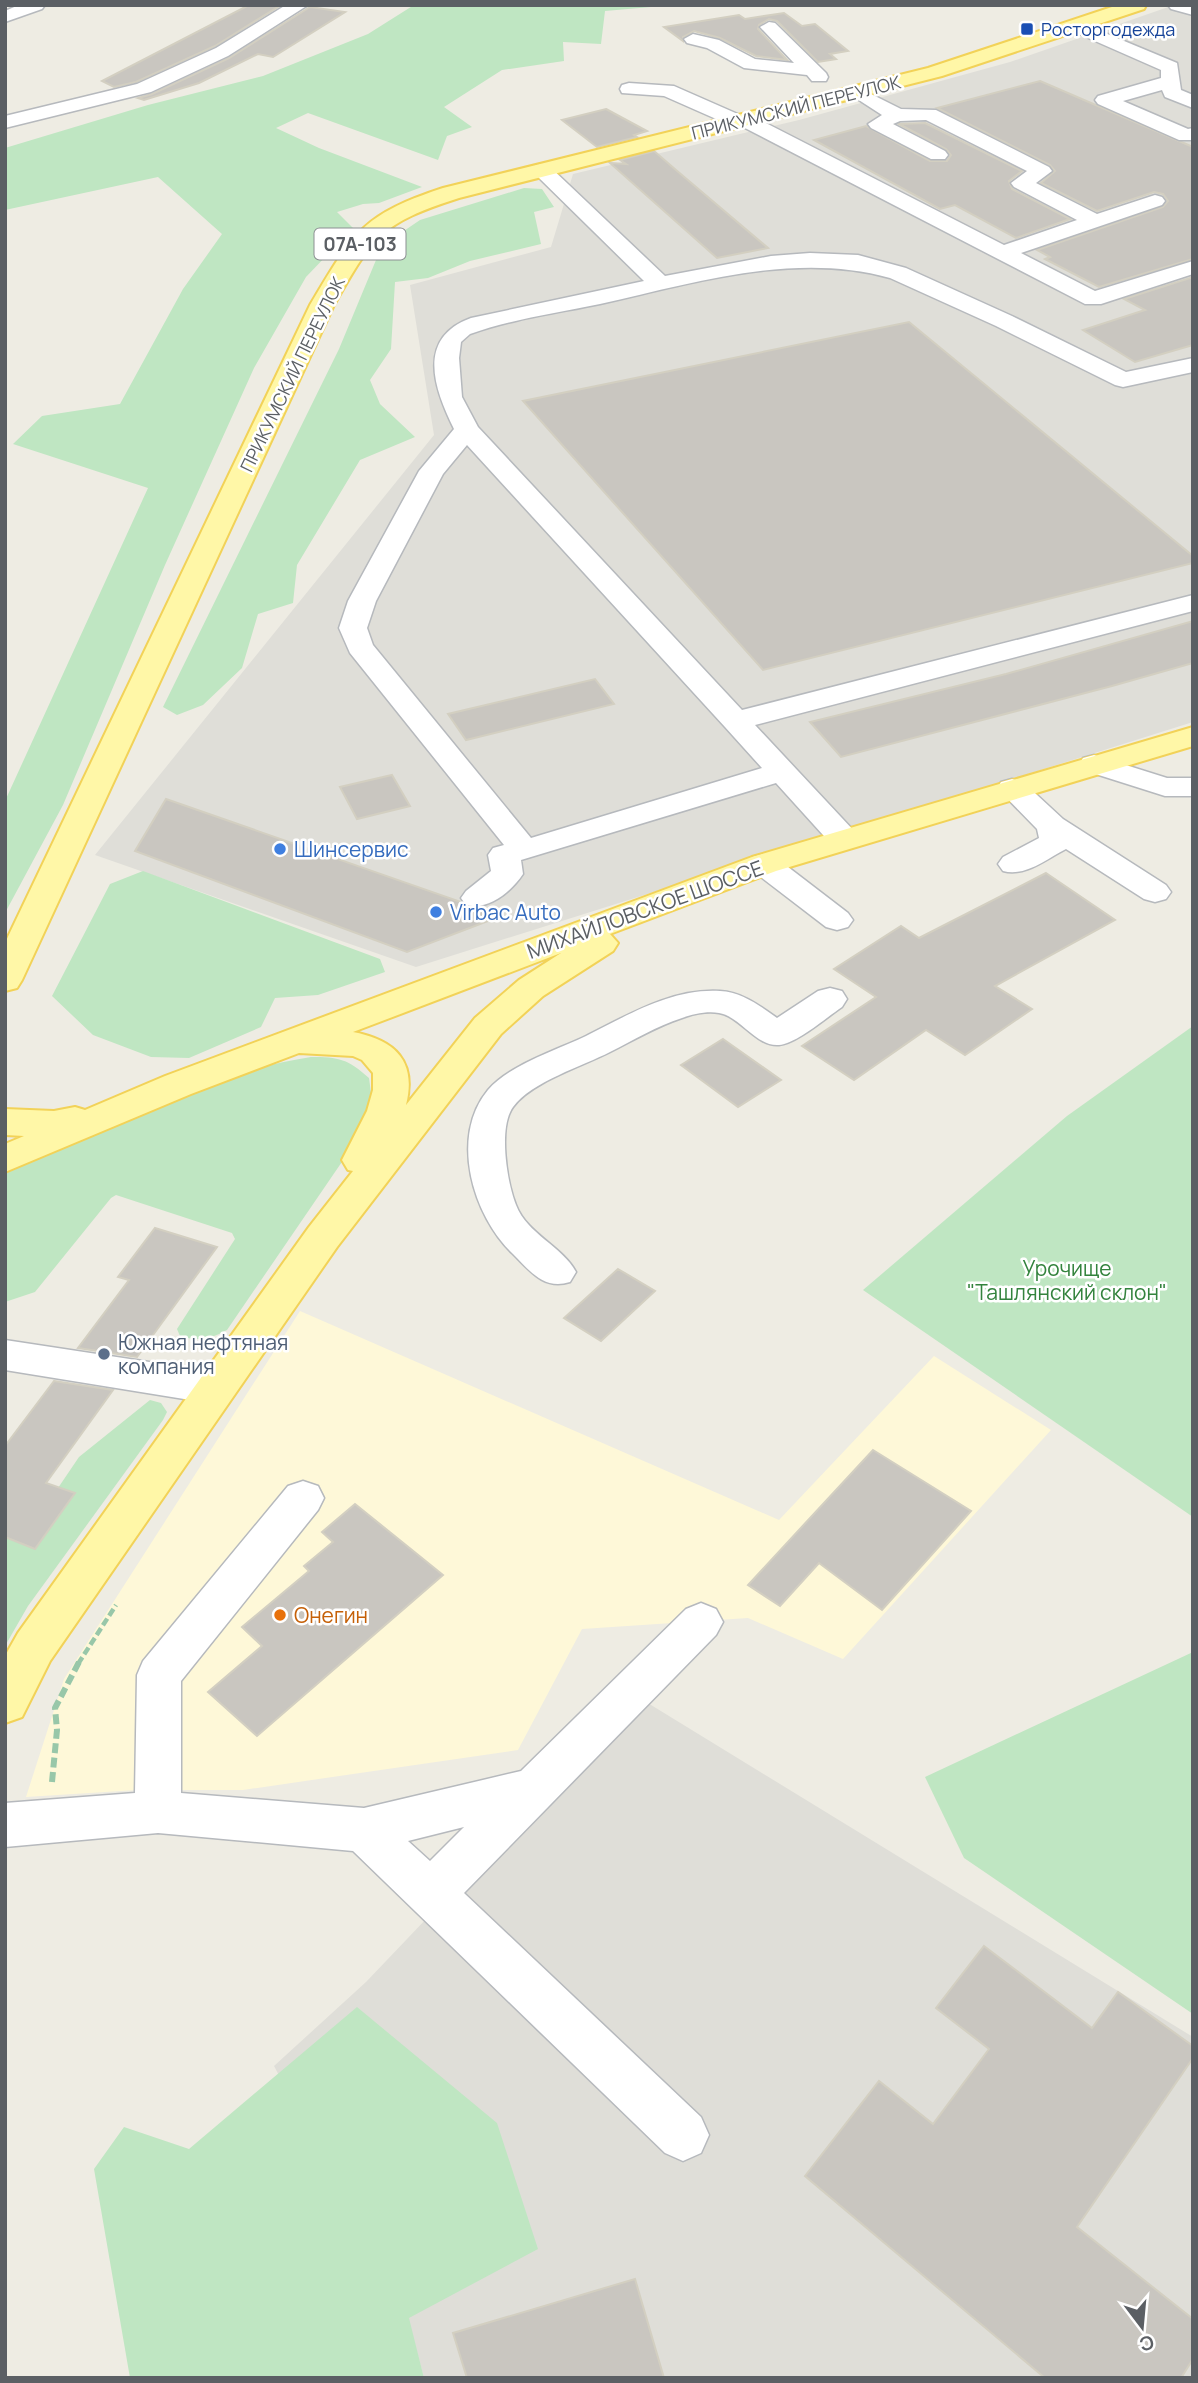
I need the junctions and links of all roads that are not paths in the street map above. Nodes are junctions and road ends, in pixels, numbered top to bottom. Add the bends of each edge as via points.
1 (36, 5) edge
2 (299, 5) edge
3 (1137, 5) edge
4 (1177, 5) edge
5 (1193, 10) edge
6 (5, 17) edge
7 (1076, 26) junction
8 (769, 27) dead end
9 (693, 38) dead end
10 (812, 70) junction
11 (1169, 82) junction
12 (629, 89) dead end
13 (848, 95) junction
14 (1193, 102) edge
15 (897, 115) junction
16 (742, 121) junction
17 (5, 122) edge
18 (1193, 134) edge
19 (938, 155) dead end
20 (542, 170) junction
21 (1155, 201) dead end
22 (1095, 222) junction
23 (1004, 252) junction
24 (1193, 267) edge
25 (660, 284) junction
26 (1193, 365) edge
27 (467, 430) junction
28 (1193, 603) edge
29 (735, 721) junction
30 (1193, 736) edge
31 (1094, 764) junction
32 (782, 772) junction
33 (1193, 787) edge
34 (1012, 788) junction
35 (1052, 826) junction
36 (844, 839) junction
37 (524, 850) junction
38 (764, 864) junction
39 (1014, 864) dead end
40 (701, 887) junction
41 (1155, 892) dead end
42 (477, 898) dead end
43 (837, 920) dead end
44 (5, 980) edge
45 (830, 999) dead end
46 (282, 1046) junction
47 (108, 1115) junction
48 (5, 1122) edge
49 (5, 1159) edge
50 (323, 1237) junction
51 (557, 1272) dead end
52 (5, 1355) edge
53 (215, 1388) junction
54 (303, 1499) dead end
55 (701, 1622) dead end
56 (5, 1702) edge
57 (535, 1789) junction
58 (158, 1812) junction
59 (28, 1823) edge
60 (364, 1830) junction
61 (430, 1894) junction
62 (683, 2134) dead end

1 - 6 street
2 - 17 street via 222,52 144,89
3 - 7 main road, ПРИКУМСКИЙ ПЕРЕУЛОК / 07А-103
4 - 5 street
7 - 11 street via 1170,67
7 - 13 main road, ПРИКУМСКИЙ ПЕРЕУЛОК / 07А-103
8 - 10 street
9 - 10 street via 751,64
10 - 13 street
11 - 14 street via 1172,93
11 - 18 street via 1105,100 1186,136
12 - 16 street via 667,90
13 - 15 street
13 - 16 main road, ПРИКУМСКИЙ ПЕРЕУЛОК / 07А-103
15 - 19 street via 878,124
15 - 22 street via 929,114 1042,172 1021,183
16 - 20 main road, ПРИКУМСКИЙ ПЕРЕУЛОК / 07А-103
16 - 23 street
20 - 25 street
20 - 44 main road, ПРИКУМСКИЙ ПЕРЕУЛОК / 07А-103 via 409,207 363,239 322,305
21 - 22 street
22 - 23 street
23 - 24 street via 1093,299
25 - 26 street via 771,263 858,262 898,273 1123,380
25 - 27 street via 461,329 450,340 447,358 450,397
27 - 29 street
27 - 37 street via 432,471 362,601 353,628 360,647
28 - 29 street
29 - 32 street
30 - 31 main road, МИХАЙЛОВСКОЕ ШОССЕ
31 - 33 street via 1166,787
31 - 34 main road, МИХАЙЛОВСКОЕ ШОССЕ
32 - 36 street
32 - 37 street
34 - 35 street
34 - 36 main road, МИХАЙЛОВСКОЕ ШОССЕ
35 - 39 street via 1055,842
35 - 41 street
36 - 38 main road, МИХАЙЛОВСКОЕ ШОССЕ
37 - 42 street via 504,855 507,874
38 - 40 main road, МИХАЙЛОВСКОЕ ШОССЕ
38 - 43 street
40 - 46 main road, МИХАЙЛОВСКОЕ ШОССЕ
40 - 50 main road via 577,956 488,1026
45 - 51 street via 777,1034 725,1002 656,1014 501,1098 491,1118 487,1143 494,1194 504,1219
46 - 47 main road, МИХАЙЛОВСКОЕ ШОССЕ
46 - 50 main road via 328,1041 360,1045 380,1053 391,1068 393,1084 386,1112
47 - 48 main road via 54,1124
47 - 49 main road
50 - 53 main road
52 - 53 street
53 - 56 main road via 34,1647
54 - 58 street via 159,1675
55 - 57 street
57 - 60 street
57 - 61 street
58 - 59 street
58 - 60 street
60 - 61 street
61 - 62 street

